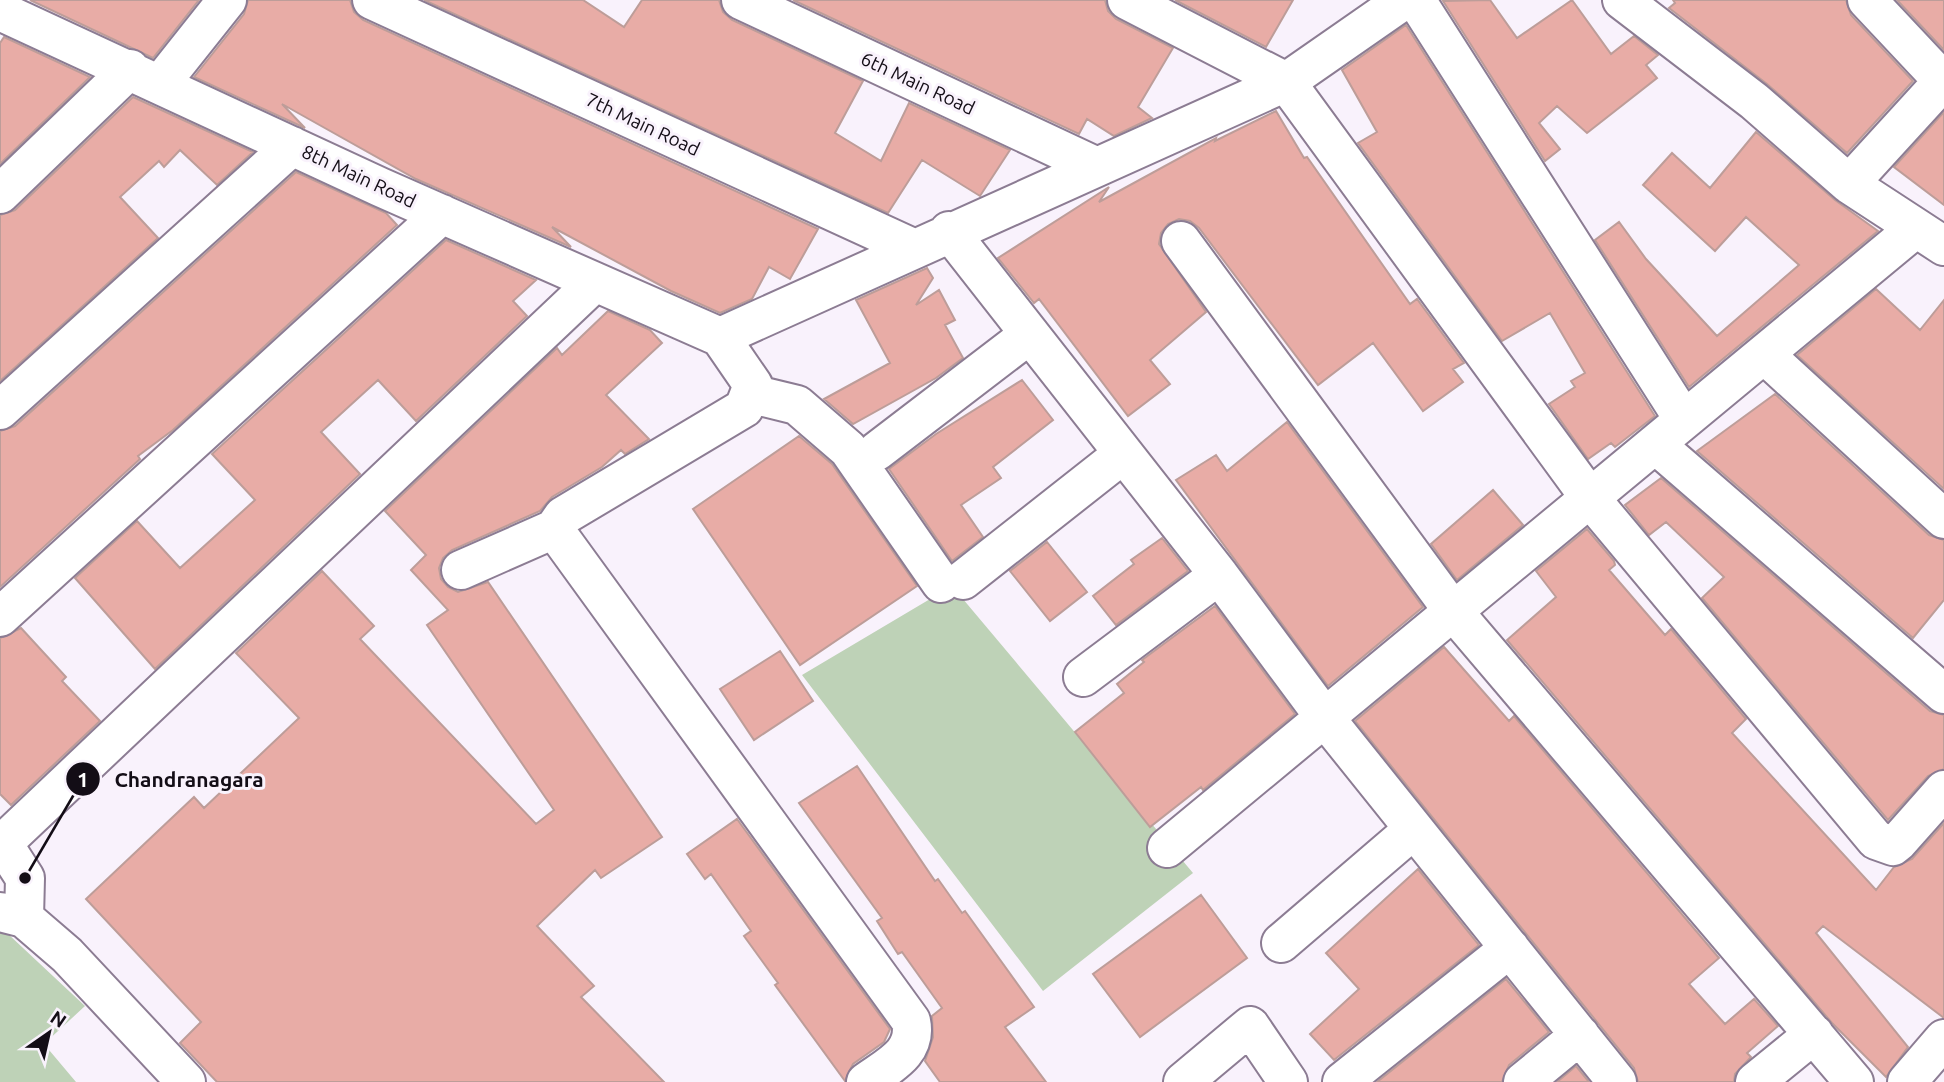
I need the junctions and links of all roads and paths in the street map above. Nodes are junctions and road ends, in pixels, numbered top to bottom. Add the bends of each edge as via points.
1 (227, 0) edge
2 (372, 0) edge
3 (741, 0) edge
4 (1127, 0) edge
5 (1404, 0) edge
6 (1416, 0) edge
7 (1622, 0) edge
8 (1867, 0) edge
9 (0, 11) edge
10 (146, 76) junction
11 (1944, 81) edge
12 (1286, 82) junction
13 (292, 146) junction
14 (1095, 166) junction
15 (1849, 184) junction
16 (0, 194) edge
17 (442, 214) junction
18 (949, 231) junction
19 (1930, 237) edge
20 (1181, 241) dead end
21 (915, 248) junction
22 (595, 282) junction
23 (1030, 334) junction
24 (720, 337) junction
25 (1764, 354) junction
26 (751, 394) junction
27 (0, 410) edge
28 (1684, 420) junction
29 (1655, 444) junction
30 (877, 451) dead end
31 (1123, 454) junction
32 (1590, 498) junction
33 (1944, 519) edge
34 (554, 529) junction
35 (461, 570) dead end
36 (1219, 575) junction
37 (1453, 611) junction
38 (0, 617) edge
39 (1083, 677) dead end
40 (1944, 694) edge
41 (1325, 719) junction
42 (1944, 790) edge
43 (1414, 829) junction
44 (1, 841) edge
45 (1167, 848) dead end
46 (12, 915) edge
47 (1281, 943) dead end
48 (1510, 948) junction
49 (1814, 1034) junction
50 (1580, 1035) junction
51 (1944, 1039) edge
52 (186, 1082) edge
53 (866, 1082) edge
54 (1183, 1082) edge
55 (1288, 1082) edge
56 (1342, 1082) edge
57 (1523, 1082) edge
58 (1617, 1082) edge
59 (1755, 1082) edge
60 (1854, 1082) edge
61 (1907, 1082) edge

1 - 10 street
2 - 21 street, 7th Main Road
3 - 14 street, 6th Main Road
4 - 12 street
5 - 12 street
6 - 28 street
7 - 15 street via 1754,101
8 - 11 street
9 - 10 street, 8th Main Road
10 - 13 street, 8th Main Road
10 - 16 street
11 - 15 street
12 - 14 street
12 - 32 street
13 - 17 street, 8th Main Road
13 - 27 street
14 - 18 street
15 - 19 street
17 - 22 street, 8th Main Road
17 - 38 street
18 - 21 street
18 - 23 street
19 - 25 street
20 - 37 street
21 - 24 street
22 - 24 street, 8th Main Road
22 - 44 street
23 - 30 street
23 - 31 street
24 - 26 street via 753,385
25 - 28 street
25 - 33 street
26 - 31 street via 797,405 848,449 952,582
26 - 34 street via 744,408 563,516
28 - 29 street
29 - 32 street
29 - 40 street
31 - 36 street
32 - 37 street
32 - 42 street via 1877,841 1887,846 1898,842
34 - 35 street
34 - 53 street via 911,1021 914,1034 908,1051
36 - 39 street
36 - 41 street
37 - 41 street
37 - 49 street
41 - 43 street
41 - 45 street
43 - 47 street
43 - 48 street
44 - 46 street via 25,878
46 - 52 street via 67,955
48 - 50 street
48 - 56 street
49 - 59 street
49 - 60 street
50 - 57 street
50 - 58 street
51 - 61 street
54 - 55 street via 1250,1026

